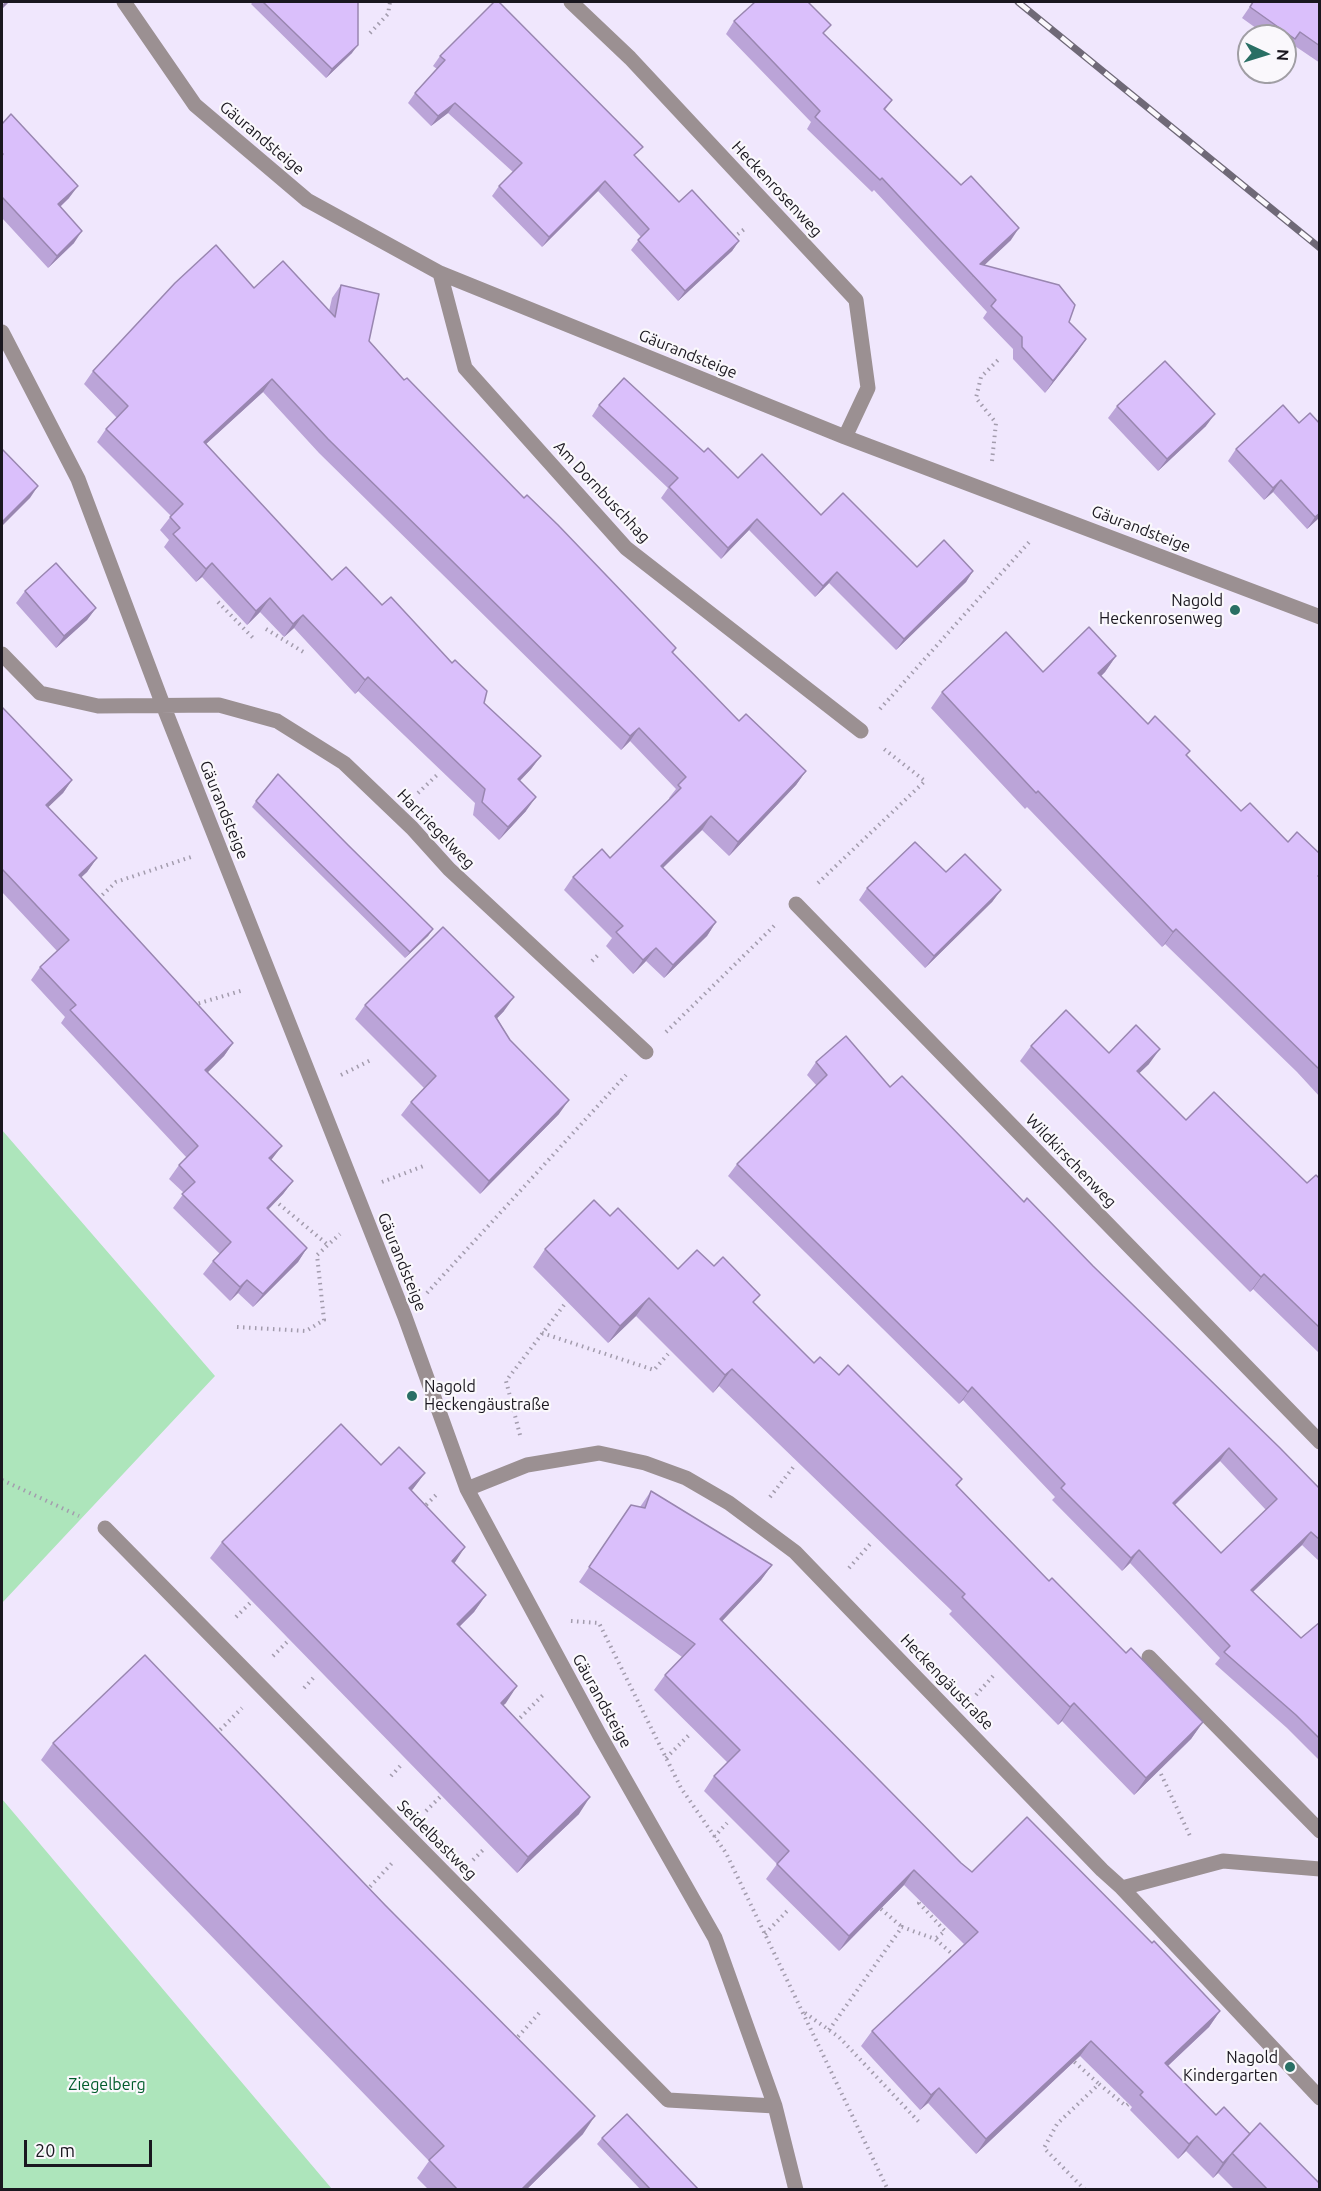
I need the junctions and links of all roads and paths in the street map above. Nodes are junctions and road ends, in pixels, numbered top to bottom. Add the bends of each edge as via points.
1 (124, 2) edge
2 (390, 2) edge
3 (571, 2) edge
4 (370, 33) dead end
5 (729, 233) edge
6 (734, 239) edge
7 (440, 273) junction
8 (2, 333) edge
9 (1000, 358) dead end
10 (845, 437) junction
11 (988, 491) junction
12 (1053, 515) junction
13 (218, 602) dead end
14 (1320, 616) edge
15 (266, 629) dead end
16 (255, 640) dead end
17 (305, 653) dead end
18 (2, 654) edge
19 (163, 705) junction
20 (861, 731) junction
21 (925, 781) dead end
22 (220, 847) junction
23 (796, 904) dead end
24 (91, 905) edge
25 (273, 982) junction
26 (189, 1006) edge
27 (646, 1052) joint
28 (373, 1059) dead end
29 (316, 1087) junction
30 (426, 1165) dead end
31 (356, 1192) junction
32 (279, 1204) edge
33 (363, 1214) junction
34 (328, 1245) junction
35 (564, 1305) dead end
36 (405, 1317) junction
37 (237, 1327) dead end
38 (542, 1333) junction
39 (668, 1354) dead end
40 (1320, 1442) edge
41 (527, 1465) junction
42 (795, 1465) dead end
43 (460, 1471) junction
44 (2, 1480) edge
45 (467, 1489) junction
46 (418, 1513) edge
47 (753, 1520) junction
48 (105, 1528) joint
49 (537, 1619) junction
50 (302, 1628) edge
51 (1149, 1658) dead end
52 (566, 1672) junction
53 (257, 1683) junction
54 (515, 1723) edge
55 (690, 1734) dead end
56 (209, 1742) edge
57 (666, 1758) junction
58 (1161, 1774) edge
59 (447, 1791) edge
60 (727, 1823) dead end
61 (1320, 1831) edge
62 (409, 1837) junction
63 (714, 1837) junction
64 (1203, 1866) junction
65 (1320, 1869) edge
66 (1122, 1888) junction
67 (361, 1895) edge
68 (926, 1895) edge
69 (881, 1909) edge
70 (788, 1910) dead end
71 (902, 1927) junction
72 (765, 1934) junction
73 (935, 1939) junction
74 (961, 1962) edge
75 (560, 1990) junction
76 (805, 2013) junction
77 (829, 2030) junction
78 (506, 2049) edge
79 (1064, 2053) edge
80 (1099, 2084) junction
81 (1320, 2098) edge
82 (1134, 2099) edge
83 (775, 2106) junction
84 (919, 2122) dead end
85 (796, 2190) edge
86 (888, 2190) edge
87 (1085, 2190) edge

1 - 7 street, Gäurandsteige via 195,105 307,200
2 - 4 path via 388,14
3 - 10 street, Heckenrosenweg via 630,58 856,300 868,388
5 - 6 path
7 - 10 street, Gäurandsteige
7 - 20 street, Am Dornbuschhag via 465,368 626,548
8 - 19 street, Gäurandsteige via 78,479
9 - 11 path via 981,377 976,398 996,423
10 - 11 street, Gäurandsteige
11 - 12 street, Gäurandsteige
12 - 14 street, Gäurandsteige
12 - 20 path
13 - 16 path
15 - 17 path
18 - 19 street, Hartriegelweg via 40,693 98,706
19 - 22 street, Gäurandsteige
19 - 27 street, Hartriegelweg via 219,705 277,721 344,763 412,828 448,869
20 - 21 path
22 - 24 path via 116,882
22 - 25 street, Gäurandsteige
23 - 40 street, Wildkirschenweg
25 - 26 path
25 - 29 street, Gäurandsteige
27 - 36 path
28 - 29 path
29 - 31 street, Gäurandsteige
30 - 31 path
31 - 33 street, Gäurandsteige
32 - 34 path
33 - 34 path
33 - 36 street, Gäurandsteige
34 - 37 path via 317,1255 324,1320 306,1330
35 - 38 path
36 - 43 street, Gäurandsteige
38 - 39 path via 654,1370
38 - 41 path via 506,1381
41 - 45 street, Heckengäustraße
41 - 47 street, Heckengäustraße via 599,1453 645,1462 686,1478
42 - 47 path
43 - 45 street, Gäurandsteige
43 - 46 path
44 - 48 path
45 - 49 street, Gäurandsteige
47 - 66 street, Heckengäustraße via 795,1552
48 - 53 street, Seidelbastweg
49 - 52 street, Gäurandsteige
49 - 57 path via 599,1623
50 - 53 path
51 - 61 street
52 - 54 path
52 - 83 street, Gäurandsteige via 715,1938
53 - 56 path
53 - 62 street, Seidelbastweg
55 - 57 path
57 - 63 path
58 - 64 path
59 - 62 path
60 - 63 path
62 - 67 path
62 - 75 street, Seidelbastweg
63 - 72 path via 726,1853
64 - 65 street via 1223,1861
64 - 66 street
66 - 81 street, Heckengäustraße
68 - 73 path via 919,1903 945,1931
69 - 71 path
70 - 72 path
71 - 73 path
71 - 77 path
72 - 76 path
73 - 74 path
75 - 78 path
75 - 83 street, Seidelbastweg via 668,2100
76 - 77 path
76 - 86 path
77 - 84 path
79 - 80 path
80 - 82 path via 1126,2106
80 - 87 path via 1057,2124 1044,2148
83 - 85 street, Gäurandsteige

